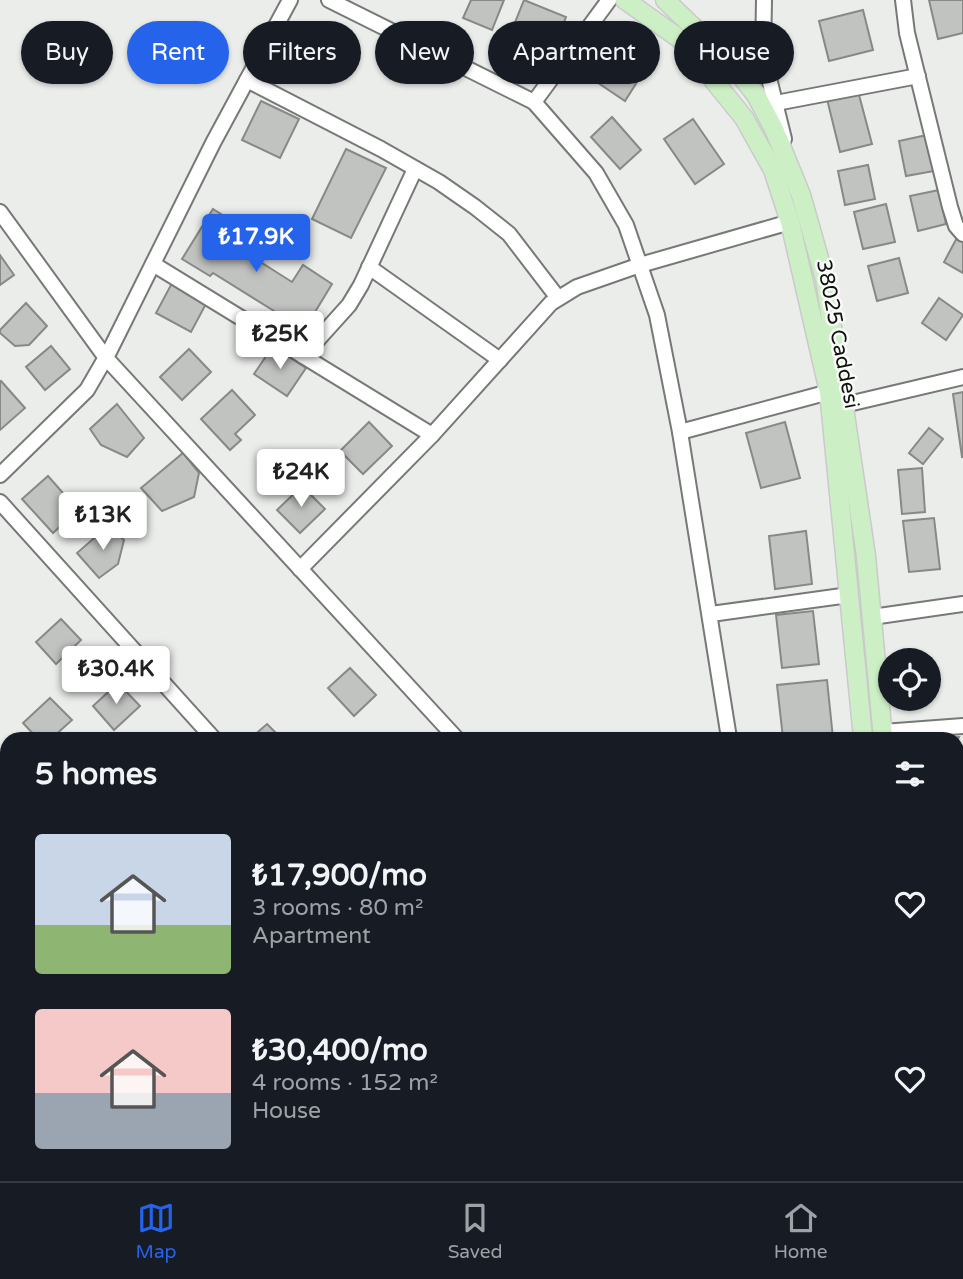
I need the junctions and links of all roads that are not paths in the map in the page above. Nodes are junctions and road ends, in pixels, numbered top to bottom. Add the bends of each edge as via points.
1 (290, 0) edge
2 (329, 0) edge
3 (609, 0) edge
4 (625, 0) edge
5 (665, 0) edge
6 (764, 0) edge
7 (903, 0) edge
8 (279, 21) edge
9 (918, 76) junction
10 (245, 84) edge
11 (255, 84) edge
12 (534, 102) junction
13 (776, 103) junction
14 (415, 169) junction
15 (792, 171) junction
16 (0, 212) edge
17 (790, 222) junction
18 (963, 234) edge
19 (153, 264) junction
20 (640, 265) junction
21 (369, 267) junction
22 (558, 298) junction
23 (303, 356) junction
24 (106, 358) junction
25 (500, 360) junction
26 (963, 377) edge
27 (829, 392) junction
28 (844, 405) junction
29 (680, 432) junction
30 (432, 435) junction
31 (0, 475) edge
32 (0, 502) edge
33 (300, 569) junction
34 (849, 595) junction
35 (963, 604) edge
36 (710, 614) junction
37 (872, 618) junction
38 (963, 726) edge
39 (208, 732) edge
40 (450, 732) edge
41 (728, 732) edge
42 (862, 732) edge
43 (883, 732) edge
44 (910, 732) edge

1 - 8 street
2 - 12 street
3 - 12 street
4 - 17 main road, 38025 Caddesi via 680,40 744,118 773,170
5 - 15 main road, 38025 Caddesi via 757,95
6 - 13 street via 763,54
7 - 9 street
9 - 13 street
9 - 18 street via 950,207
10 - 19 street
11 - 14 street
12 - 20 street via 596,173 626,225
13 - 15 street
14 - 21 street
14 - 22 street via 509,234
15 - 28 main road, 38025 Caddesi via 825,279
16 - 24 street
17 - 20 street
17 - 27 main road, 38025 Caddesi
19 - 23 street
19 - 24 street
20 - 22 street via 577,286
20 - 29 street via 657,315
21 - 23 street via 349,305
21 - 25 street
22 - 25 street
23 - 30 street
24 - 31 street via 87,390
24 - 33 street
25 - 30 street
26 - 28 street
27 - 29 street
27 - 34 main road, 38025 Caddesi
28 - 37 main road, 38025 Caddesi
29 - 36 street
30 - 33 street
32 - 39 street
33 - 40 street
34 - 36 street
34 - 42 main road, 38025 Caddesi
35 - 37 street
36 - 41 street
37 - 43 main road, 38025 Caddesi
38 - 44 street

